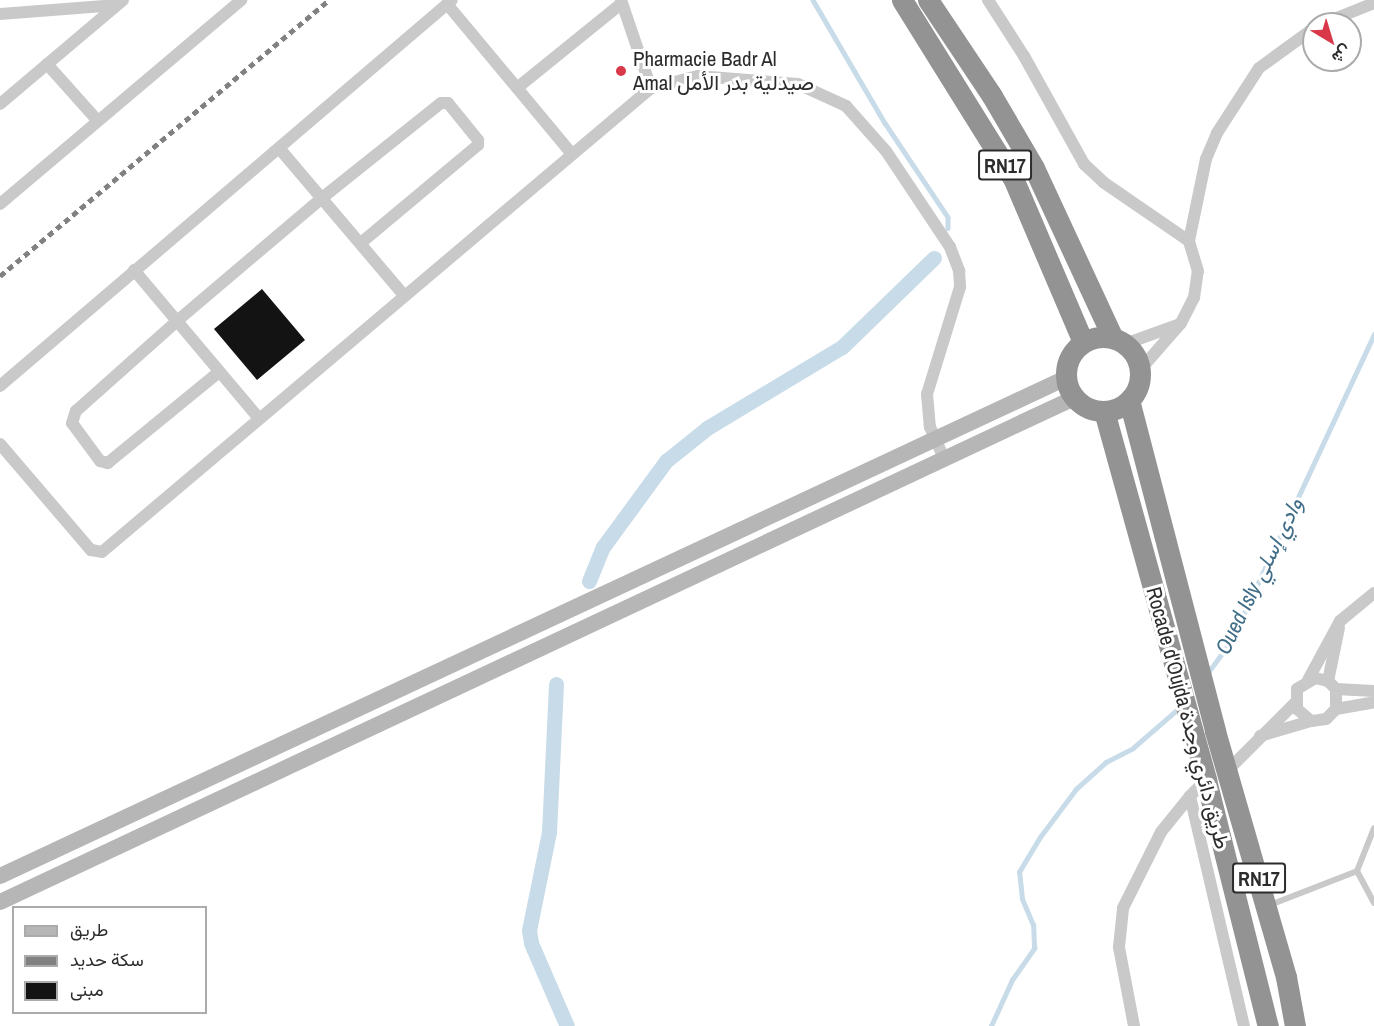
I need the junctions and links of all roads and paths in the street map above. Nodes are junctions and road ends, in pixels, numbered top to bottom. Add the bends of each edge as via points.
1 (241, 0) edge
2 (902, 0) edge
3 (928, 0) edge
4 (988, 0) edge
5 (621, 1) edge
6 (120, 2) edge
7 (450, 2) edge
8 (1374, 3) edge
9 (1352, 12) edge
10 (0, 14) edge
11 (1302, 37) edge
12 (47, 64) junction
13 (517, 88) junction
14 (651, 88) junction
15 (0, 104) edge
16 (98, 121) junction
17 (279, 148) junction
18 (571, 153) junction
19 (322, 198) junction
20 (0, 204) edge
21 (1189, 241) junction
22 (361, 243) junction
23 (134, 270) junction
24 (404, 294) junction
25 (177, 321) junction
26 (1181, 323) junction
27 (1119, 341) junction
28 (1083, 342) junction
29 (1140, 370) junction
30 (219, 372) junction
31 (1066, 378) junction
32 (0, 386) edge
33 (1074, 398) junction
34 (1129, 400) junction
35 (1104, 411) junction
36 (258, 417) junction
37 (934, 437) junction
38 (0, 444) edge
39 (944, 458) junction
40 (1374, 593) edge
41 (1340, 621) junction
42 (1308, 680) junction
43 (1332, 685) junction
44 (1374, 691) edge
45 (1374, 702) edge
46 (1295, 703) junction
47 (1336, 709) junction
48 (1311, 721) junction
49 (1256, 738) junction
50 (1228, 770) junction
51 (1206, 780) junction
52 (1190, 796) junction
53 (1374, 828) edge
54 (1357, 871) junction
55 (0, 876) edge
56 (0, 902) edge
57 (1374, 903) edge
58 (1266, 907) junction
59 (1134, 1026) edge
60 (1244, 1026) edge
61 (1268, 1026) edge
62 (1295, 1026) edge

1 - 16 street
2 - 28 highway, RN17 via 1013,178
3 - 27 highway, RN17 via 1034,168
4 - 21 street via 1084,164 1103,182
5 - 13 street
5 - 14 street
6 - 10 street
6 - 12 street
7 - 13 street
7 - 17 street
8 - 9 street
11 - 21 street via 1259,68 1232,105 1206,159
12 - 15 street
12 - 16 street
13 - 18 street
14 - 18 street
14 - 37 street via 698,76 769,79 824,93 866,125 950,247 959,271 957,306 929,377 927,411
16 - 20 street
17 - 19 street
17 - 23 street
18 - 24 street
19 - 22 street
19 - 22 street via 441,103 448,103 478,145
19 - 25 street
21 - 26 street via 1198,282
22 - 24 street
23 - 25 street
23 - 32 street
24 - 36 street
25 - 30 street
25 - 30 street via 73,416 72,423 100,461 113,460
26 - 27 street
26 - 29 street
27 - 28 highway
27 - 29 highway, RN17
28 - 31 highway via 1069,358
29 - 34 highway via 1136,391
30 - 36 street
31 - 33 highway
31 - 37 main road
33 - 35 highway
33 - 39 main road
34 - 35 highway
34 - 50 highway, Rocade d'Oujda طريق دائري وجدة / RN17
35 - 51 highway, Rocade d'Oujda طريق دائري وجدة / RN17
36 - 38 street via 108,549 97,553
37 - 39 street
37 - 55 main road
39 - 56 main road
40 - 41 street
41 - 42 street
41 - 43 street
42 - 43 street
42 - 46 street via 1297,689
43 - 44 street
43 - 47 street
45 - 47 street
46 - 48 street via 1300,714
46 - 49 street
47 - 48 street via 1326,719
48 - 49 street
49 - 50 street
50 - 58 highway, Rocade d'Oujda طريق دائري وجدة / RN17
51 - 52 street
51 - 61 highway, Rocade d'Oujda طريق دائري وجدة / RN17
52 - 59 street via 1161,832 1123,908 1119,947
52 - 60 street
53 - 54 lane
54 - 57 lane
54 - 58 lane
58 - 62 highway, Rocade d'Oujda طريق دائري وجدة / RN17

